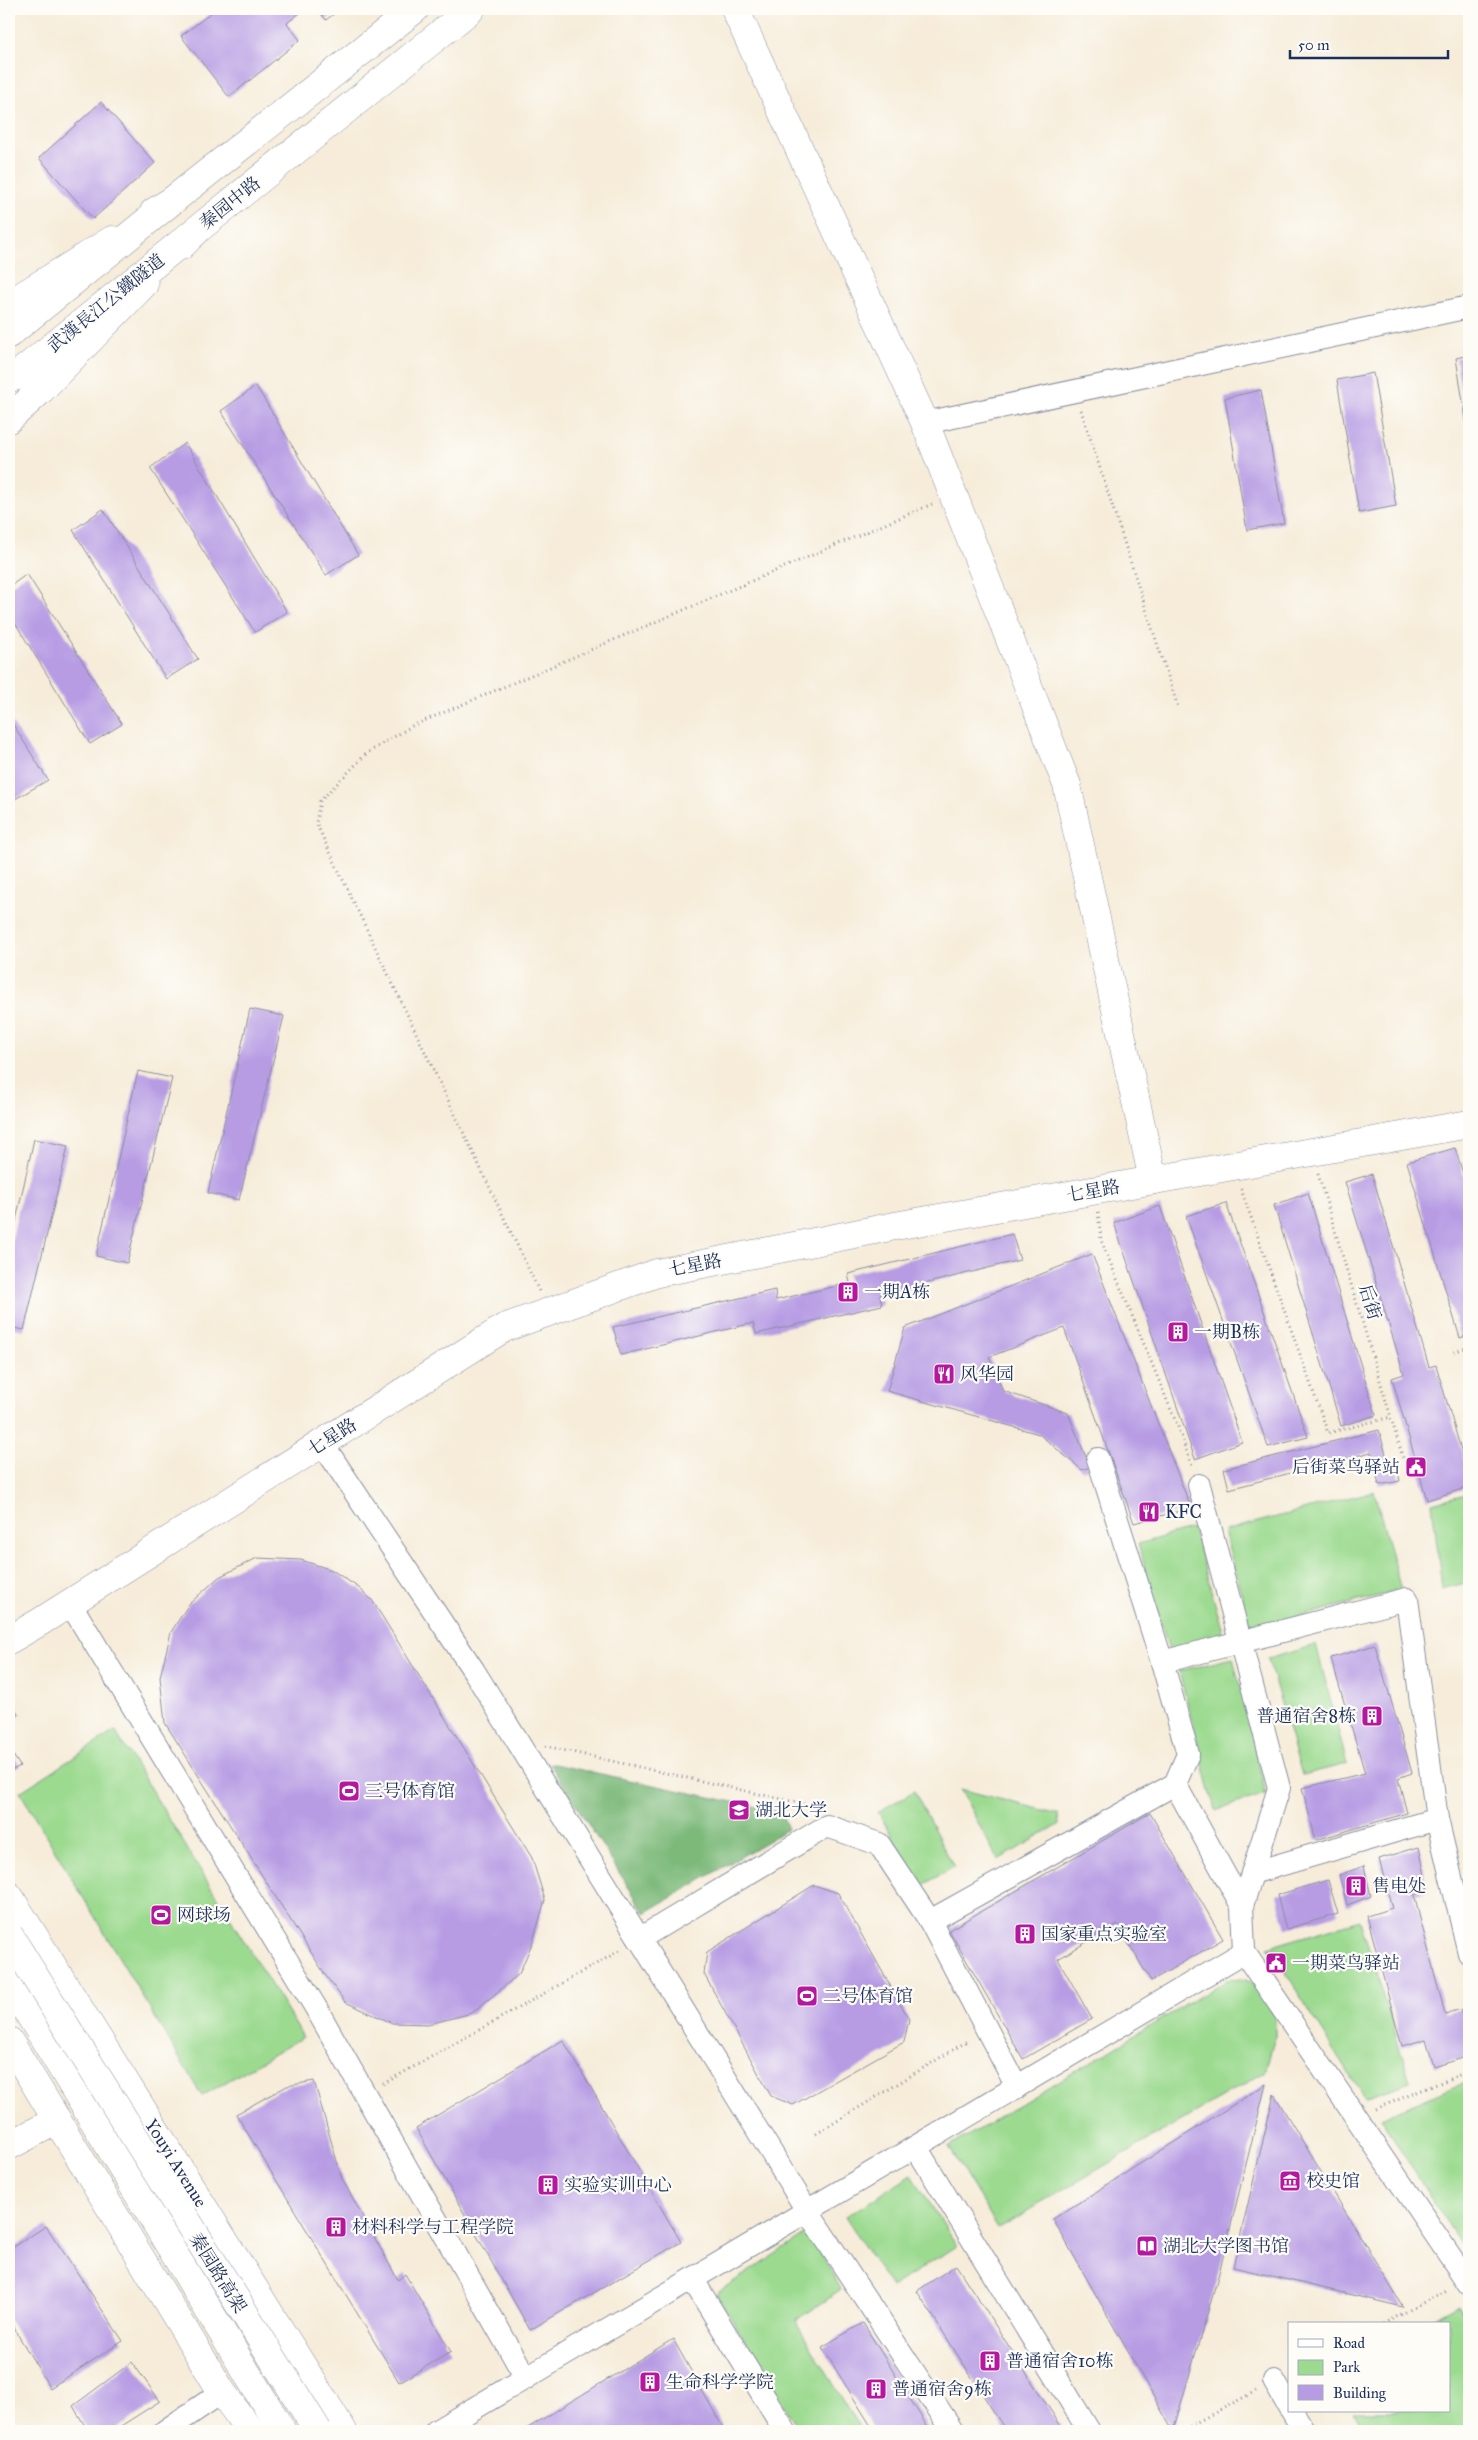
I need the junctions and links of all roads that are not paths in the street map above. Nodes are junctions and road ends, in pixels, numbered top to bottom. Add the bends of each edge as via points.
1 (415, 9) edge
2 (471, 9) edge
3 (735, 9) edge
4 (173, 200) junction
5 (198, 229) junction
6 (9, 304) edge
7 (1469, 307) edge
8 (9, 334) edge
9 (15, 377) dead end
10 (9, 419) edge
11 (925, 423) junction
12 (1469, 1124) edge
13 (1153, 1180) junction
14 (322, 1443) junction
15 (1098, 1459) dead end
16 (1199, 1485) road end
17 (70, 1603) junction
18 (9, 1640) edge
19 (1240, 1642) junction
20 (1162, 1662) junction
21 (1175, 1784) junction
22 (1437, 1819) junction
23 (1252, 1873) junction
24 (9, 1896) edge
25 (1242, 1906) junction
26 (930, 1921) junction
27 (9, 1935) edge
28 (639, 1940) junction
29 (1244, 1952) junction
30 (1469, 1953) edge
31 (9, 1981) edge
32 (9, 2040) edge
33 (1017, 2087) junction
34 (57, 2120) junction
35 (9, 2146) edge
36 (916, 2147) junction
37 (808, 2212) junction
38 (693, 2280) junction
39 (1468, 2281) edge
40 (526, 2378) junction
41 (1274, 2381) road end
42 (222, 2392) junction
43 (1288, 2404) edge
44 (1293, 2412) edge
45 (165, 2431) edge
46 (250, 2431) edge
47 (282, 2431) edge
48 (318, 2431) edge
49 (343, 2431) edge
50 (436, 2431) edge
51 (785, 2431) edge
52 (953, 2431) edge
53 (1089, 2431) edge
54 (1304, 2431) edge

1 - 4 main road
2 - 5 main road, 秦园中路
3 - 11 main road
4 - 6 main road
4 - 8 main road, 武漢長江公鐵隧道
5 - 9 main road, 武漢長江公鐵隧道
5 - 10 main road, 秦园中路 via 42,390
7 - 11 street
11 - 13 main road via 1067,785
12 - 13 main road, 七星路
13 - 14 main road, 七星路 via 657,1273 504,1328
14 - 17 main road, 七星路
14 - 28 street via 474,1671
15 - 20 street
16 - 19 street
17 - 18 main road, 七星路
17 - 40 street via 316,2008
19 - 20 street
19 - 22 street via 1407,1599
19 - 23 street via 1279,1788
20 - 21 street via 1188,1754
21 - 25 street
21 - 26 street
22 - 23 street
22 - 30 street
23 - 25 street
24 - 49 main road, Youyi Avenue
25 - 29 street
26 - 28 street via 879,1844 827,1826
26 - 33 street
27 - 48 main road, 秦园路高架, bridge
28 - 37 street
29 - 33 street
29 - 39 street
31 - 47 main road, 秦园路高架
32 - 34 main road
33 - 36 street
34 - 35 main road
34 - 42 main road
36 - 37 street
36 - 53 street
37 - 38 street
37 - 52 street
38 - 40 street
38 - 51 street
40 - 50 street
41 - 43 street
42 - 45 street
42 - 46 main road
44 - 54 street

